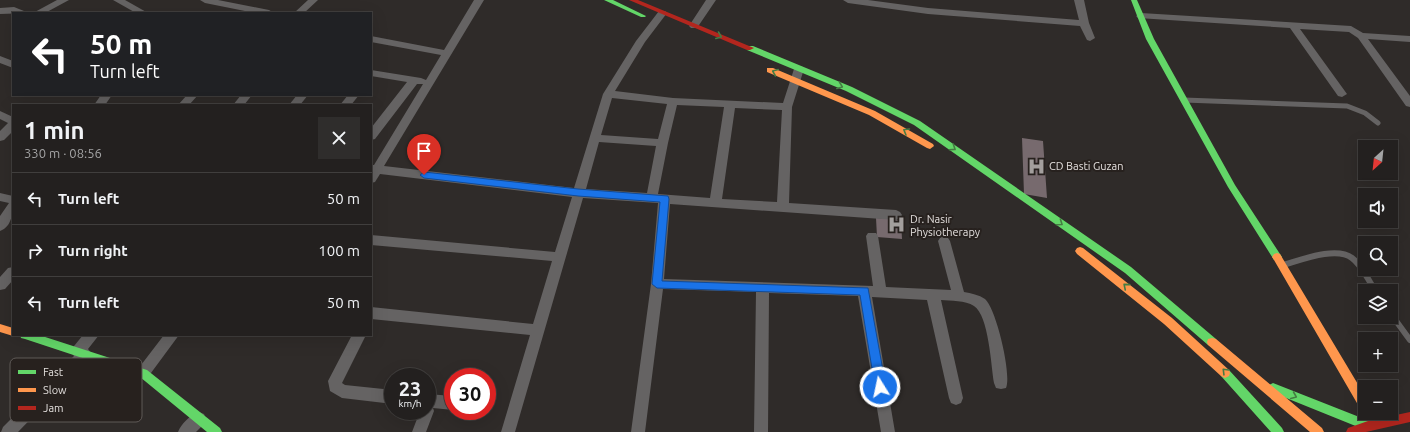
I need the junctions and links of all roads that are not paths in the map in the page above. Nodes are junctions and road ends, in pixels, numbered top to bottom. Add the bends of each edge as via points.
1 (64, 0) edge
2 (118, 0) edge
3 (205, 0) edge
4 (313, 0) edge
5 (479, 0) edge
6 (607, 0) edge
7 (632, 0) edge
8 (711, 0) edge
9 (848, 0) edge
10 (1079, 0) edge
11 (1134, 0) edge
12 (51, 6) junction
13 (0, 11) edge
14 (21, 12) edge
15 (40, 12) edge
16 (60, 12) edge
17 (141, 12) edge
18 (264, 12) edge
19 (300, 12) edge
20 (1141, 16) junction
21 (659, 19) junction
22 (1084, 24) junction
23 (1292, 24) junction
24 (694, 26) junction
25 (1361, 36) junction
26 (1090, 38) dead end
27 (372, 39) edge
28 (1410, 39) edge
29 (446, 53) junction
30 (0, 59) edge
31 (12, 65) edge
32 (760, 65) dead end
33 (799, 69) junction
34 (372, 74) edge
35 (414, 80) junction
36 (795, 80) junction
37 (429, 83) junction
38 (608, 94) junction
39 (1342, 94) dead end
40 (106, 96) edge
41 (192, 96) edge
42 (246, 96) edge
43 (302, 96) edge
44 (353, 96) edge
45 (1183, 100) junction
46 (672, 101) junction
47 (100, 104) edge
48 (184, 104) edge
49 (239, 104) edge
50 (295, 104) edge
51 (346, 104) edge
52 (730, 104) junction
53 (1410, 104) edge
54 (788, 107) junction
55 (0, 115) edge
56 (12, 121) edge
57 (1378, 122) dead end
58 (12, 126) edge
59 (372, 135) edge
60 (0, 137) edge
61 (595, 138) junction
62 (662, 144) junction
63 (938, 152) dead end
64 (373, 172) edge
65 (578, 193) junction
66 (0, 197) edge
67 (658, 198) junction
68 (12, 200) edge
69 (715, 203) junction
70 (783, 207) junction
71 (12, 208) edge
72 (896, 215) dead end
73 (0, 226) edge
74 (872, 236) dead end
75 (372, 240) edge
76 (944, 241) dead end
77 (1072, 245) dead end
78 (560, 257) junction
79 (1282, 265) junction
80 (12, 273) edge
81 (657, 284) junction
82 (1371, 284) edge
83 (0, 285) edge
84 (763, 287) junction
85 (864, 291) junction
86 (880, 292) junction
87 (933, 295) junction
88 (959, 296) junction
89 (372, 313) edge
90 (1398, 324) edge
91 (0, 328) edge
92 (539, 330) junction
93 (12, 332) edge
94 (28, 336) edge
95 (91, 336) edge
96 (171, 336) edge
97 (358, 336) edge
98 (1410, 340) edge
99 (81, 353) junction
100 (76, 358) edge
101 (96, 358) edge
102 (143, 373) joint
103 (1258, 381) junction
104 (1001, 383) dead end
105 (1358, 394) edge
106 (384, 396) edge
107 (956, 398) dead end
108 (1410, 417) edge
109 (199, 419) junction
110 (423, 420) edge
111 (17, 422) edge
112 (1375, 427) edge
113 (8, 432) edge
114 (185, 432) edge
115 (216, 432) edge
116 (419, 432) edge
117 (508, 432) edge
118 (638, 432) edge
119 (760, 432) edge
120 (888, 432) edge
121 (1278, 432) edge
122 (1318, 432) edge
123 (1352, 432) edge

1 - 12 street
2 - 17 street
3 - 18 street
4 - 19 street
5 - 29 street
6 - 21 street
7 - 21 street
8 - 24 street
9 - 22 street via 928,11
10 - 22 street
11 - 20 street
12 - 15 street
12 - 16 street
13 - 14 street
20 - 23 street
20 - 45 street via 1150,39
21 - 24 street
21 - 38 street
22 - 26 street
23 - 25 street via 1351,29
23 - 39 street
24 -> 33 street
25 - 28 street
25 - 53 street
27 - 29 street
29 - 37 street
30 - 31 street
36 -> 32 street
33 - 36 street
33 -> 103 street via 849,89 910,120 971,160 1128,270
34 - 35 street
35 - 37 street
35 - 59 street
36 - 54 street
63 -> 36 street via 900,127
37 - 64 street
38 - 46 street
38 - 61 street
40 - 47 street
41 - 48 street
42 - 49 street
43 - 50 street
44 - 51 street
45 - 57 lane via 1346,106 1365,113
45 - 79 street via 1232,187
46 - 52 street
46 - 62 street
52 - 54 street
52 - 69 street
54 - 70 street
55 - 56 street
58 - 60 street
61 - 62 street
61 - 65 street
62 - 67 street
64 - 65 street
65 - 67 street
65 - 78 street
66 - 68 street
67 - 69 street
67 - 81 street
69 - 70 street
70 - 72 street
71 - 73 street
74 - 86 street
75 - 78 street
76 - 88 street
121 -> 77 street via 1249,395 1217,363 1115,276
78 - 92 street
79 - 82 lane via 1343,253 1353,258
79 - 105 street
80 - 83 street
81 - 84 street
81 - 118 street
84 - 85 street
84 - 119 street
85 - 86 street
85 - 120 street
86 - 87 street
87 - 88 street
87 - 107 street
88 - 104 street via 980,303 988,315
89 - 92 street
90 - 98 lane
91 - 93 street
92 - 117 street
94 - 99 street
95 - 99 street
96 - 102 street
97 - 106 street via 335,386 342,391
99 - 100 street
99 - 101 street
102 - 109 street
103 -> 112 street
103 - 122 street
108 - 112 street
109 - 114 street
109 - 115 street
110 - 116 street
111 - 113 street
112 - 123 street

